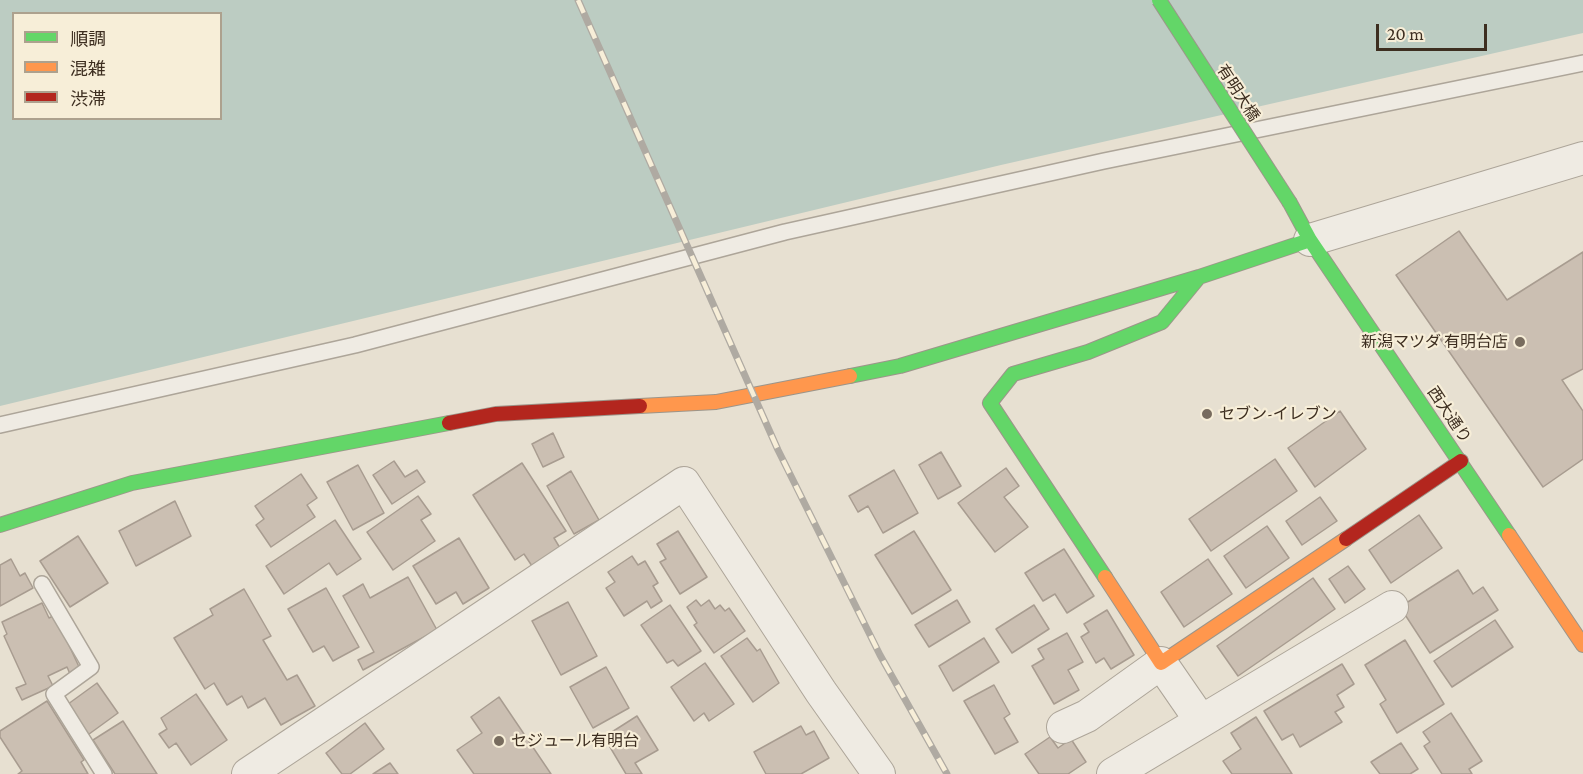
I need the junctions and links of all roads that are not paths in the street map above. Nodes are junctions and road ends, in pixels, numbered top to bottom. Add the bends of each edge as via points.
1 (1159, 0) edge
2 (1583, 63) edge
3 (1583, 158) edge
4 (1290, 203) joint
5 (1310, 240) junction
6 (1199, 277) junction
7 (0, 425) edge
8 (1461, 461) junction
9 (0, 525) edge
10 (42, 584) dead end
11 (1392, 607) dead end
12 (1583, 645) edge
13 (1161, 663) junction
14 (1201, 721) junction
15 (1063, 727) dead end
16 (104, 774) edge
17 (248, 774) edge
18 (879, 774) edge
19 (1113, 774) edge

1 - 4 street, 有明大橋, bridge
2 - 7 lane via 1104,161 785,232 355,345
3 - 5 street
4 - 5 street, 西大通り
5 - 6 street
5 - 8 street, 西大通り
6 - 9 street via 900,366 716,402 496,414 132,483
6 - 13 street via 1162,322 1088,352 1013,374 990,403
8 - 12 street, 西大通り
8 - 13 street
10 - 16 lane via 91,667 54,694
11 - 14 street
13 - 14 street
13 - 15 street via 1087,716
14 - 19 street
17 - 18 street via 684,483

